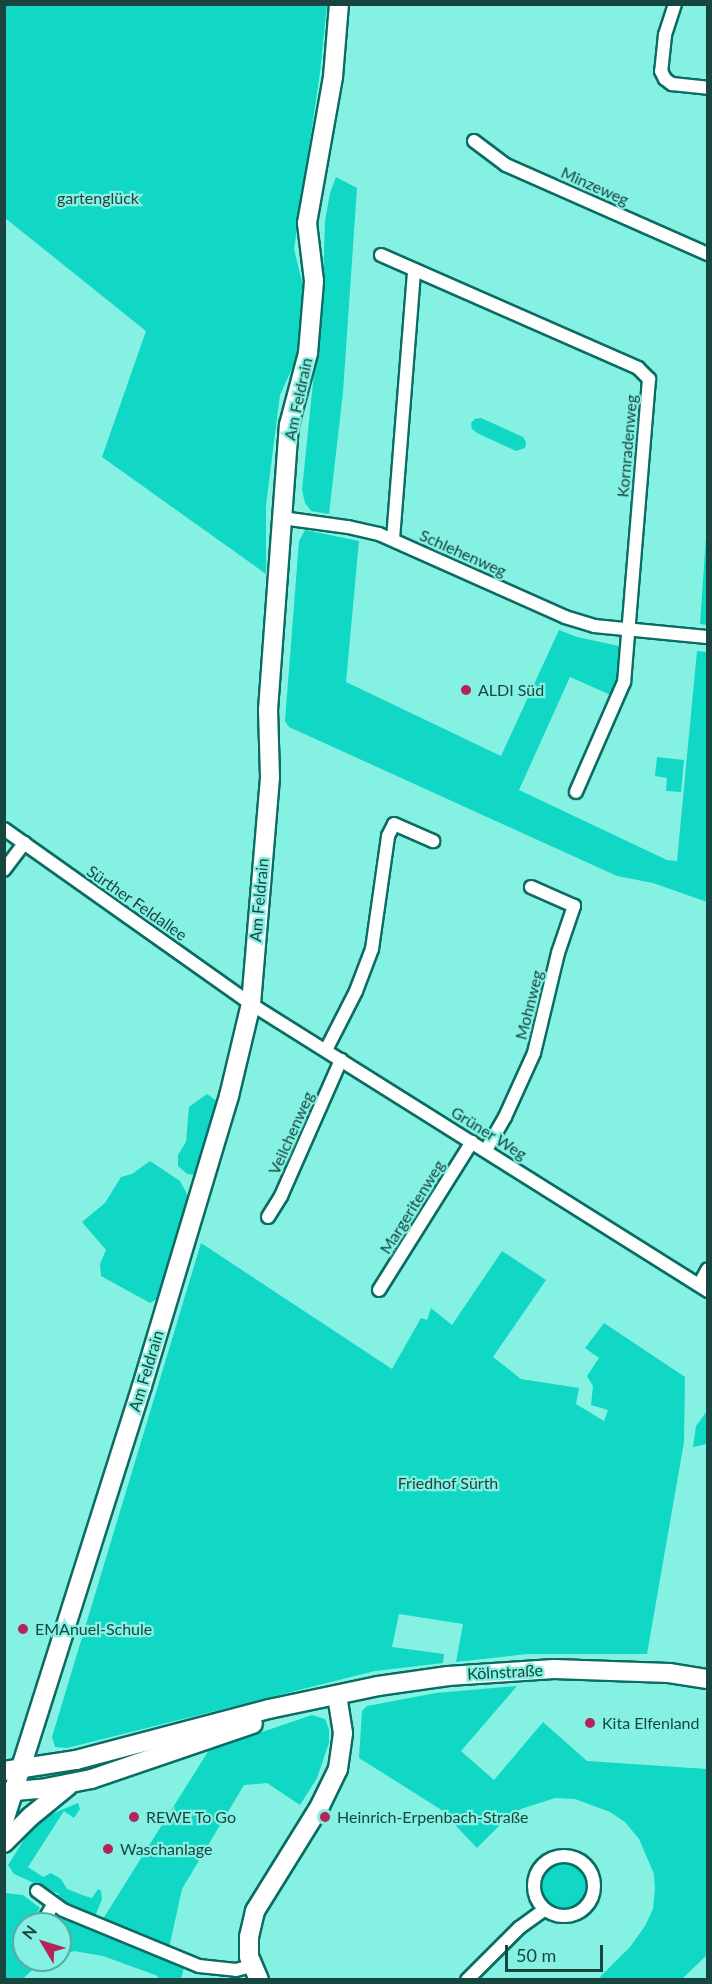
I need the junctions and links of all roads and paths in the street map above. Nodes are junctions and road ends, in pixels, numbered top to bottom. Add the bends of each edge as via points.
1 (339, 4) edge
2 (675, 4) edge
3 (708, 88) edge
4 (474, 141) dead end
5 (708, 254) edge
6 (381, 255) dead end
7 (414, 270) junction
8 (282, 518) junction
9 (393, 539) junction
10 (628, 631) junction
11 (708, 637) edge
12 (576, 792) dead end
13 (4, 829) edge
14 (433, 841) dead end
15 (24, 843) junction
16 (4, 870) edge
17 (531, 887) dead end
18 (251, 1004) junction
19 (326, 1050) junction
20 (341, 1060) junction
21 (472, 1142) junction
22 (486, 1150) junction
23 (268, 1217) dead end
24 (708, 1269) edge
25 (704, 1288) edge
26 (379, 1290) dead end
27 (708, 1679) edge
28 (337, 1695) junction
29 (304, 1703) junction
30 (13, 1770) edge
31 (71, 1784) junction
32 (9, 1792) edge
33 (4, 1821) edge
34 (4, 1843) edge
35 (37, 1891) dead end
36 (53, 1905) junction
37 (544, 1910) junction
38 (49, 1912) edge
39 (255, 1973) edge
40 (467, 1980) edge

1 - 8 street, Am Feldrain via 333,77 307,223 314,281 308,353 289,425
2 - 3 street via 665,35 664,79 672,84
4 - 5 street, Minzeweg via 506,165
6 - 7 street, Kornradenweg
7 - 9 street
7 - 10 street, Kornradenweg via 647,375
8 - 9 street, Schlehenweg via 348,526
8 - 18 street, Am Feldrain via 268,710 270,777
9 - 10 street, Schlehenweg via 565,617
10 - 11 street, Schlehenweg
10 - 12 street via 619,699
13 - 15 street, Sürther Feldallee
14 - 19 street via 394,824 388,836 372,950 357,991
15 - 16 street
15 - 18 street, Sürther Feldallee
17 - 22 street, Mohnweg via 574,906 534,1053
18 - 19 street, Grüner Weg
18 - 30 street, Am Feldrain via 229,1096 155,1342
19 - 20 street, Grüner Weg
20 - 21 street, Grüner Weg
20 - 23 street, Veilchenweg
21 - 22 street, Grüner Weg
21 - 26 street, Margeritenweg
22 - 25 street, Grüner Weg
24 - 25 street
27 - 28 street, Kölnstraße via 669,1673 544,1670 461,1675
28 - 29 street, Kölnstraße
28 - 39 street via 343,1733 338,1769 320,1806 255,1911 249,1937
29 - 30 street, Kölnstraße via 242,1715 76,1760
29 - 31 street, Kölnstraße via 271,1718
30 - 32 street, Am Feldrain
31 - 32 street, Kölnstraße
31 - 34 street
32 - 33 street, Am Feldrain
35 - 36 street
36 - 38 street
36 - 39 street via 199,1966
37 - 37 street via 534,1889 541,1866 563,1856 585,1865 594,1885 586,1907 566,1917
37 - 40 street via 519,1928

